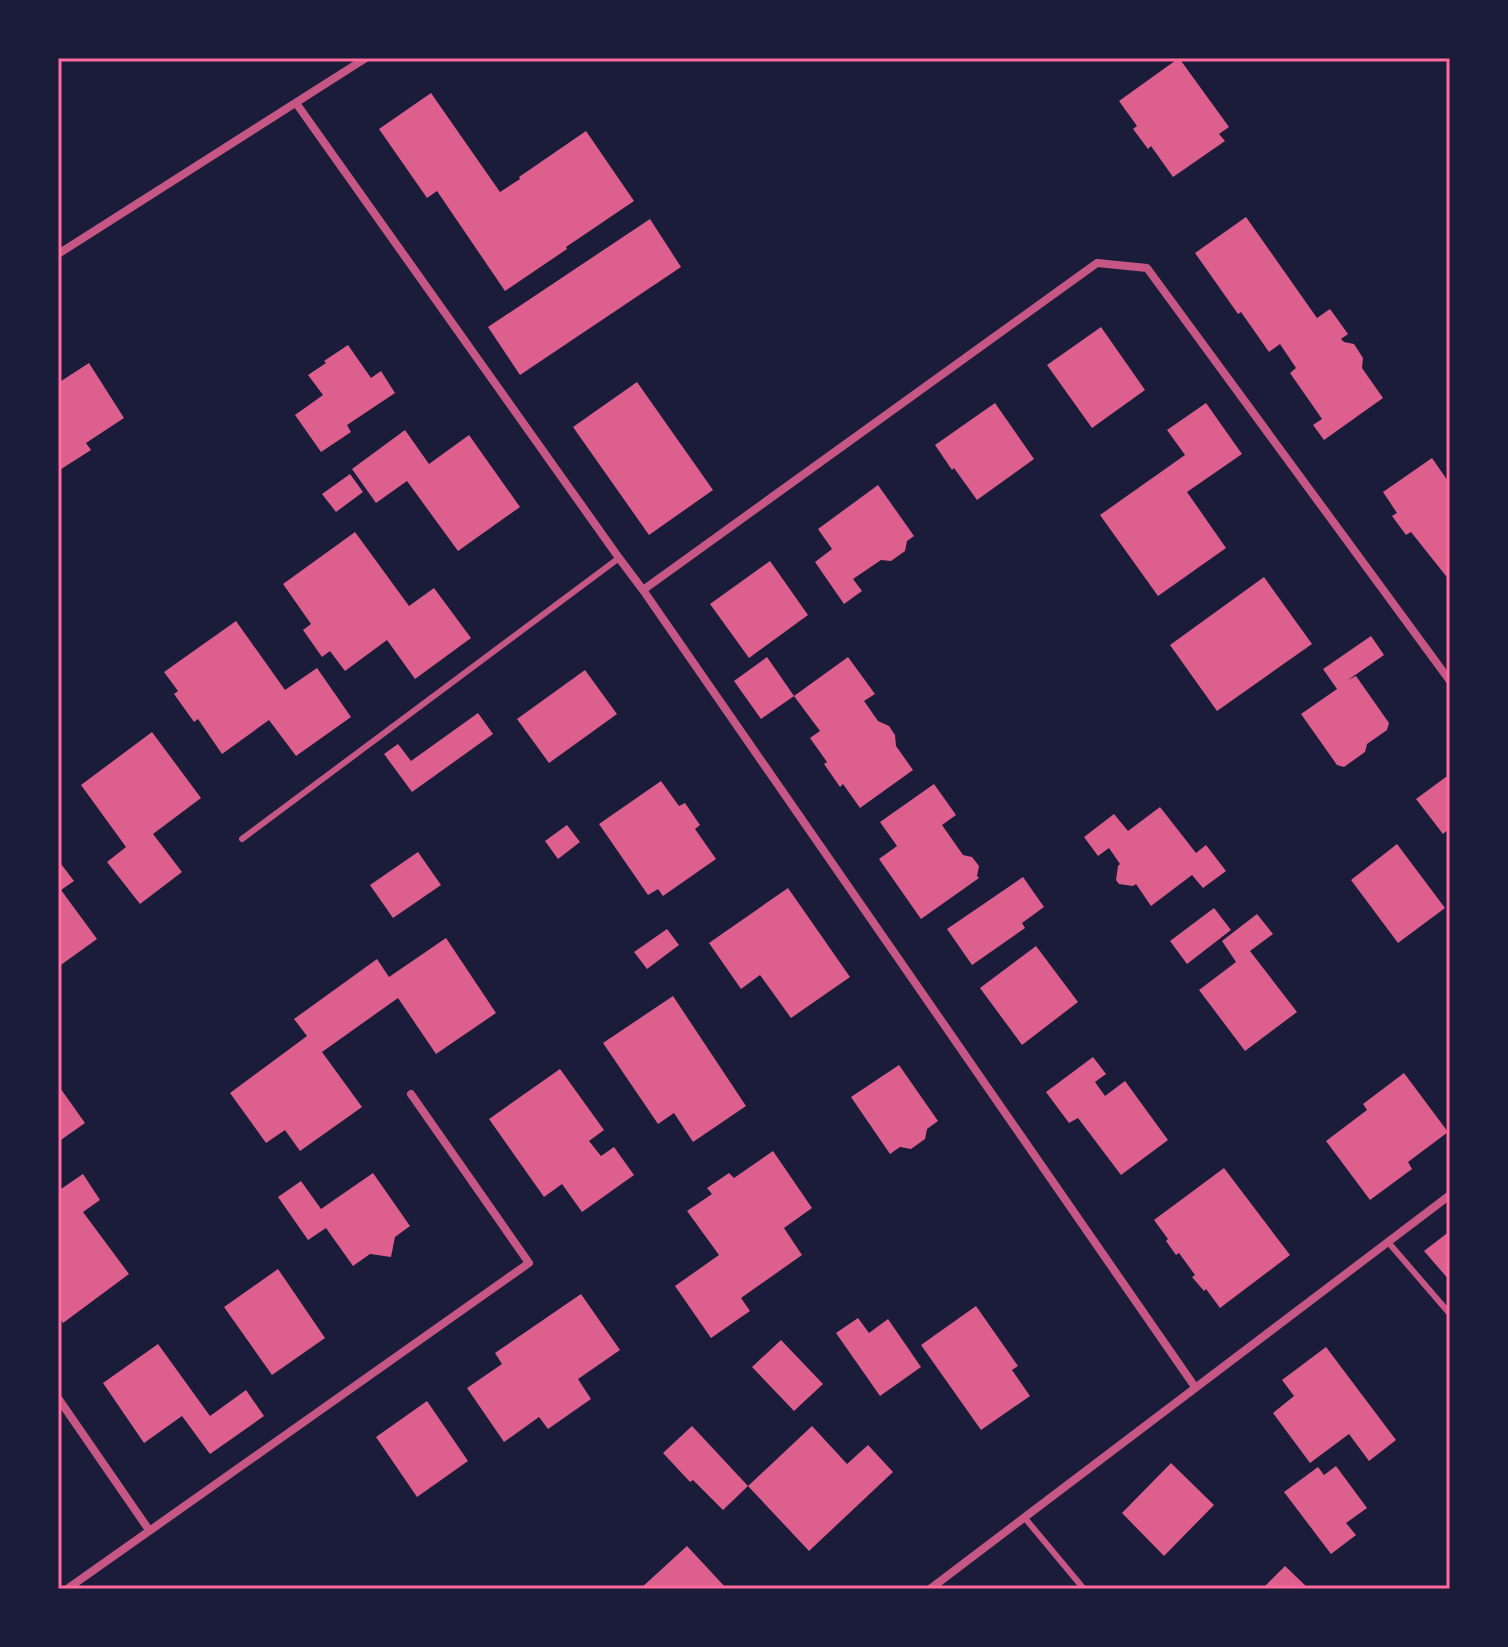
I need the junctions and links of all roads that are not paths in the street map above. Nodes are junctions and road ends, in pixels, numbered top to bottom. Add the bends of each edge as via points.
1 (366, 58) edge
2 (296, 103) junction
3 (58, 254) edge
4 (619, 558) junction
5 (643, 590) junction
6 (1450, 681) edge
7 (242, 839) dead end
8 (411, 1094) dead end
9 (1450, 1195) edge
10 (1388, 1242) junction
11 (1450, 1314) edge
12 (1195, 1387) junction
13 (58, 1398) edge
14 (1024, 1517) junction
15 (149, 1530) junction
16 (67, 1589) edge
17 (930, 1589) edge
18 (1084, 1589) edge

1 - 2 street
2 - 3 street
2 - 4 street
4 - 5 street
4 - 7 lane
5 - 6 street via 1097,263 1147,268
5 - 12 street
8 - 15 street via 529,1263
9 - 10 street
10 - 11 lane
10 - 12 street
12 - 14 street
13 - 15 street
14 - 17 street
14 - 18 lane
15 - 16 street

